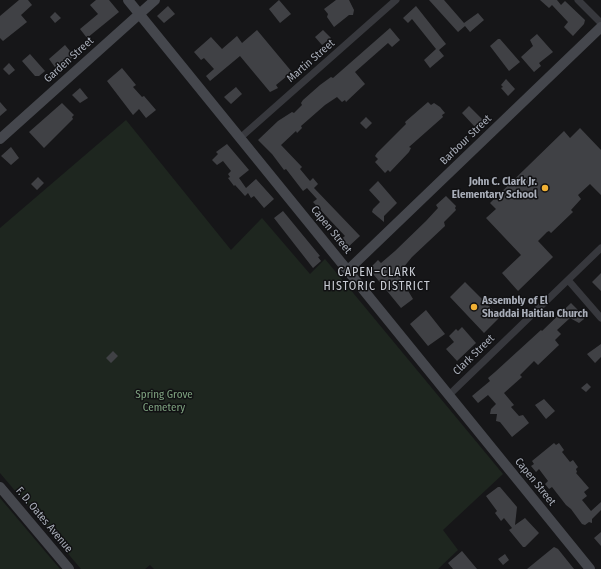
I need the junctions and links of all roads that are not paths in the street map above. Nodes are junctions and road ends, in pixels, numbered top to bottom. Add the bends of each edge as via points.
1 (128, 0) edge
2 (155, 0) edge
3 (396, 0) edge
4 (578, 0) edge
5 (139, 14) junction
6 (601, 23) edge
7 (601, 27) edge
8 (240, 138) junction
9 (0, 139) edge
10 (601, 248) edge
11 (348, 270) junction
12 (568, 280) junction
13 (601, 318) edge
14 (449, 395) junction
15 (0, 487) edge
16 (69, 569) edge
17 (590, 569) edge

1 - 5 street, Capen Street
2 - 5 street, Garden Street
3 - 8 street, Martin Street
4 - 6 street
5 - 8 street, Capen Street
5 - 9 street, Garden Street
7 - 11 street, Barbour Street
8 - 11 street, Capen Street
10 - 12 street, Clark Street
11 - 14 street, Capen Street
12 - 13 street
12 - 14 street, Clark Street
14 - 17 street, Capen Street
15 - 16 street, F. D. Oates Avenue

